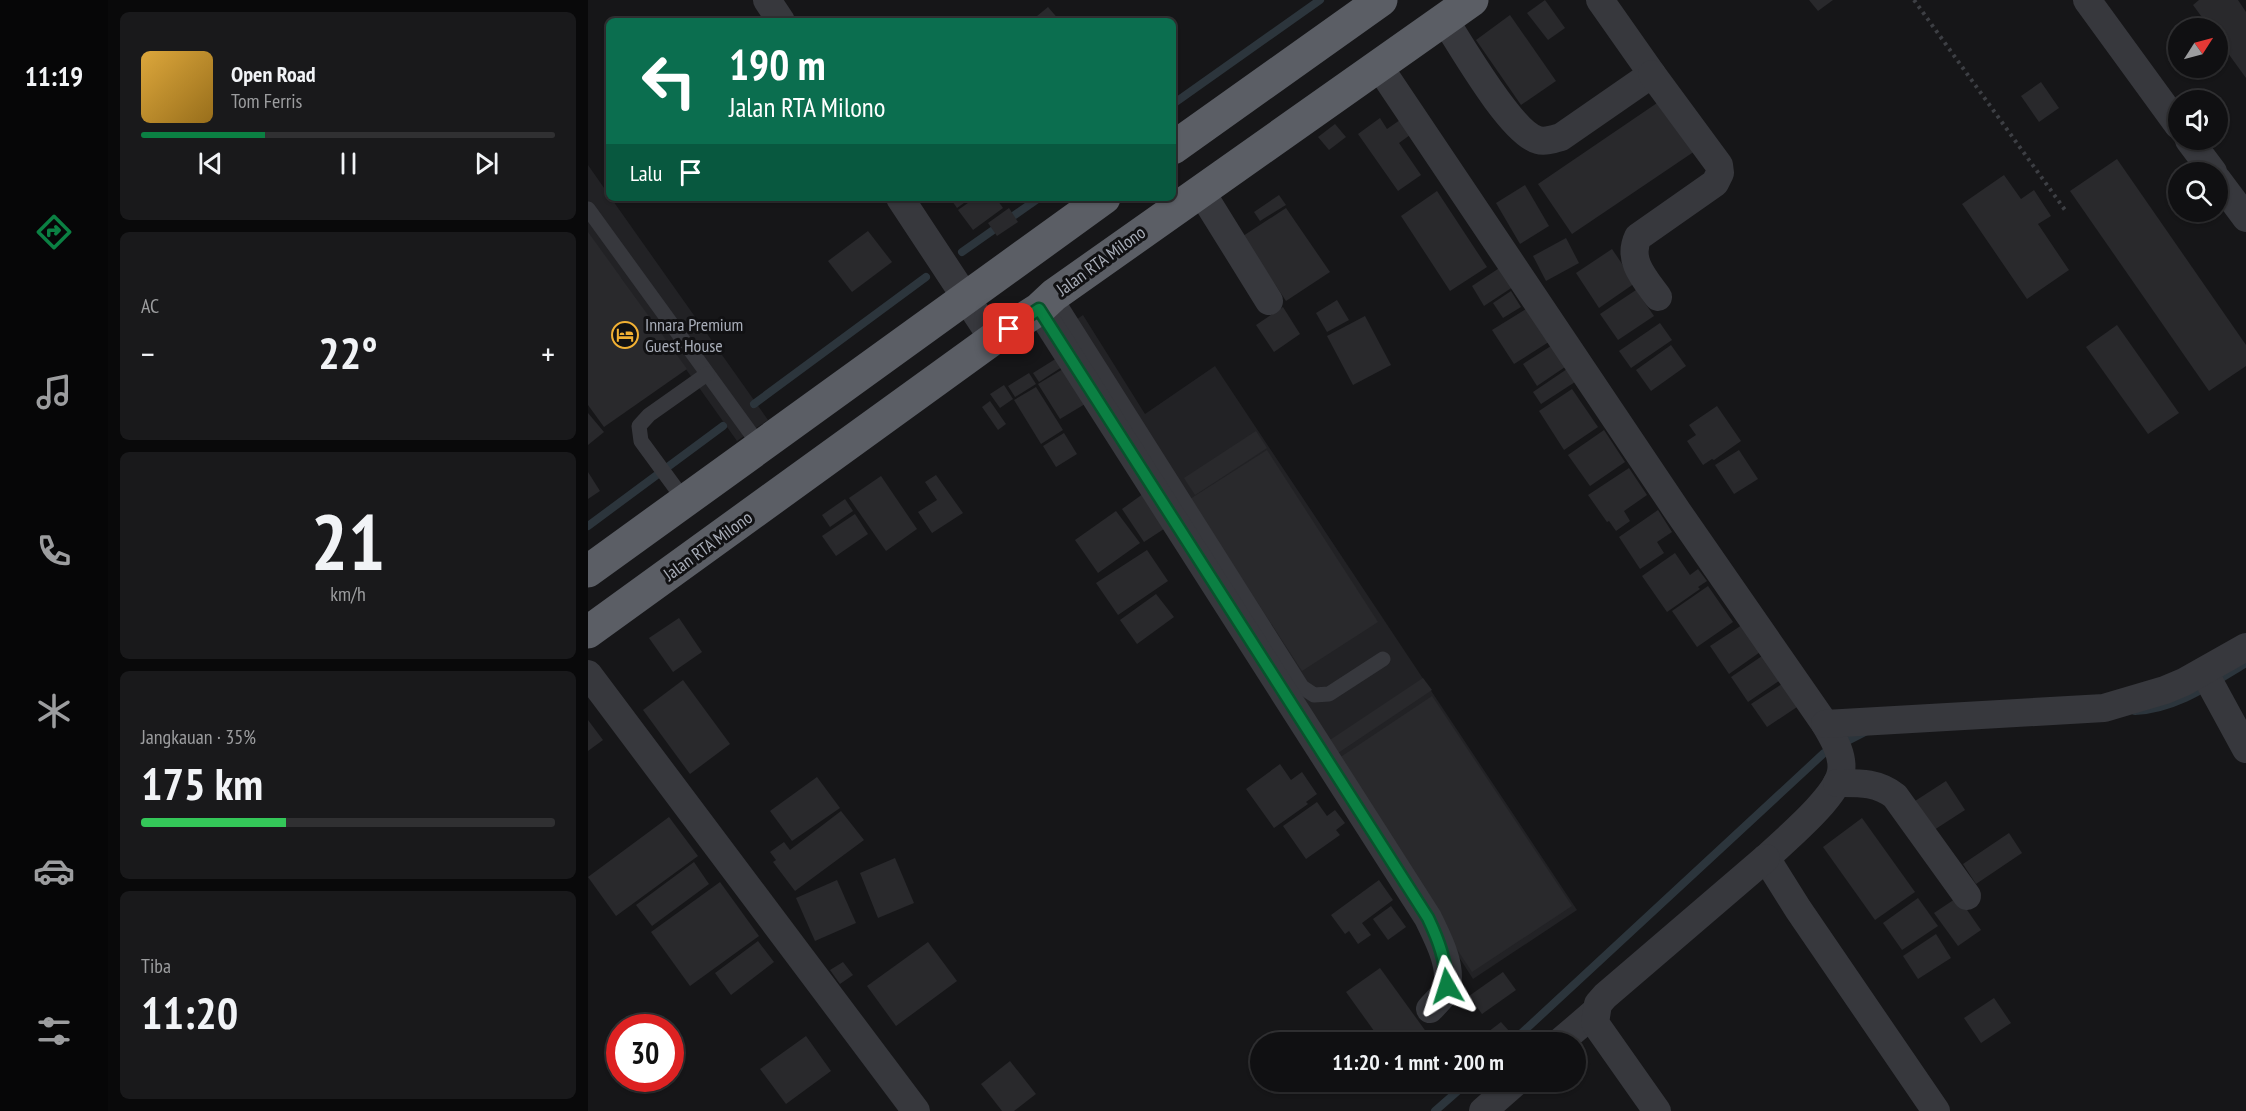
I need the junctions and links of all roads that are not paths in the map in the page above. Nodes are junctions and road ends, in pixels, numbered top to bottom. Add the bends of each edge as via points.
1 (767, 0) edge
2 (1381, 0) edge
3 (1472, 0) edge
4 (1600, 0) edge
5 (2087, 0) edge
6 (779, 18) edge
7 (1444, 19) junction
8 (1378, 64) junction
9 (1652, 74) junction
10 (2168, 111) edge
11 (1176, 146) edge
12 (1200, 190) junction
13 (2228, 193) edge
14 (902, 201) edge
15 (1100, 201) edge
16 (588, 209) edge
17 (2246, 218) edge
18 (1658, 297) dead end
19 (966, 298) junction
20 (1269, 301) dead end
21 (1046, 302) junction
22 (993, 339) junction
23 (707, 374) junction
24 (760, 446) junction
25 (685, 501) junction
26 (588, 571) edge
27 (588, 632) edge
28 (2246, 647) edge
29 (1383, 659) dead end
30 (588, 674) edge
31 (2211, 685) junction
32 (2246, 749) edge
33 (1835, 752) junction
34 (1766, 858) junction
35 (1966, 896) dead end
36 (1430, 1009) dead end
37 (1595, 1012) junction
38 (1572, 1032) edge
39 (1505, 1092) edge
40 (916, 1111) edge
41 (1483, 1111) edge
42 (1657, 1111) edge
43 (1936, 1111) edge

1 - 6 street
2 - 11 highway
3 - 7 highway, Jalan RTA Milono
4 - 9 street
5 - 10 street
7 - 8 highway, Jalan RTA Milono
7 - 9 street via 1499,104 1523,131 1537,140 1561,137
8 - 12 highway, Jalan RTA Milono
8 - 33 street
9 - 18 street via 1719,165 1720,172 1715,183 1638,237 1633,247 1641,274
12 - 20 street
12 - 21 highway, Jalan RTA Milono
13 - 17 street
14 - 19 street
15 - 19 highway
16 - 23 lane
19 - 22 street
19 - 24 highway
21 - 22 highway, Jalan RTA Milono
21 - 29 lane via 1302,687 1314,695 1329,694
21 - 36 street via 1428,918 1447,968 1447,986
22 - 27 highway, Jalan RTA Milono
23 - 24 lane
23 - 25 lane via 639,426 641,441
24 - 25 highway
25 - 26 highway
28 - 31 street
30 - 40 street
31 - 32 street
31 - 33 street via 2165,690 2104,708
33 - 34 street via 1820,805
33 - 35 street via 1873,784 1895,796
34 - 37 street via 1605,996
34 - 43 street
37 - 38 street
37 - 42 street via 1595,1023 1603,1037
39 - 41 street

